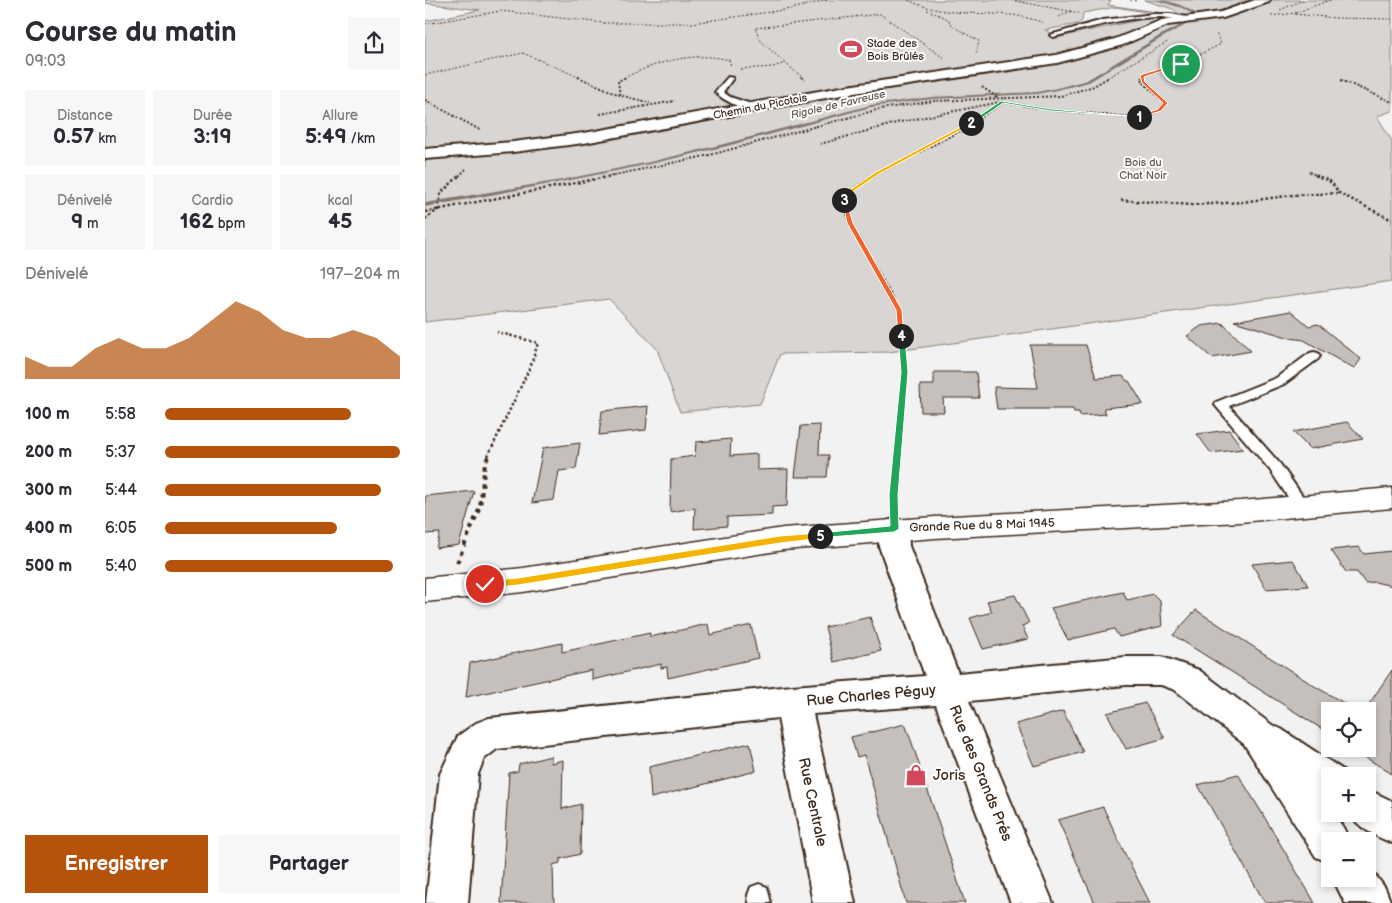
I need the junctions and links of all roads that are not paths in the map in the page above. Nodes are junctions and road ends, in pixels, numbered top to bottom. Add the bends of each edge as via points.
1 (1265, 0) edge
2 (1195, 17) junction
3 (1053, 35) dead end
4 (730, 78) dead end
5 (751, 107) junction
6 (425, 154) edge
7 (1314, 356) dead end
8 (1392, 498) edge
9 (1303, 508) junction
10 (894, 529) junction
11 (436, 589) edge
12 (947, 689) junction
13 (792, 701) junction
14 (1257, 733) junction
15 (1321, 776) edge
16 (1376, 813) edge
17 (1392, 824) edge
18 (1323, 832) edge
19 (1359, 887) edge
20 (447, 903) edge
21 (834, 903) edge
22 (1032, 903) edge
23 (1370, 903) edge

1 - 2 street, Chemin du Picotois via 1232,13
2 - 3 lane via 1163,15 1109,19
2 - 5 street, Chemin du Picotois via 1166,22 1119,42 1057,58
4 - 5 lane via 719,92 727,99
5 - 6 street, Chemin du Picotois via 649,128 486,150
7 - 9 lane via 1281,381 1221,405 1275,467
8 - 9 main road, Grande Rue du 8 Mai 1945
9 - 10 main road, Grande Rue du 8 Mai 1945
10 - 11 main road, Grande Rue du 8 Mai 1945 via 780,539 518,581
10 - 12 street, Rue des Grands Prés via 895,546
12 - 13 street, Rue Charles Péguy
12 - 14 street, Rue Charles Péguy via 1126,671 1162,671 1187,680
12 - 22 street, Rue des Grands Prés
13 - 20 street, Rue Charles Péguy via 489,734 471,748 459,774
13 - 21 street, Rue Centrale
14 - 15 street, Rue Charles Péguy
14 - 18 street, Rue Charles Péguy
16 - 17 street
19 - 23 street

